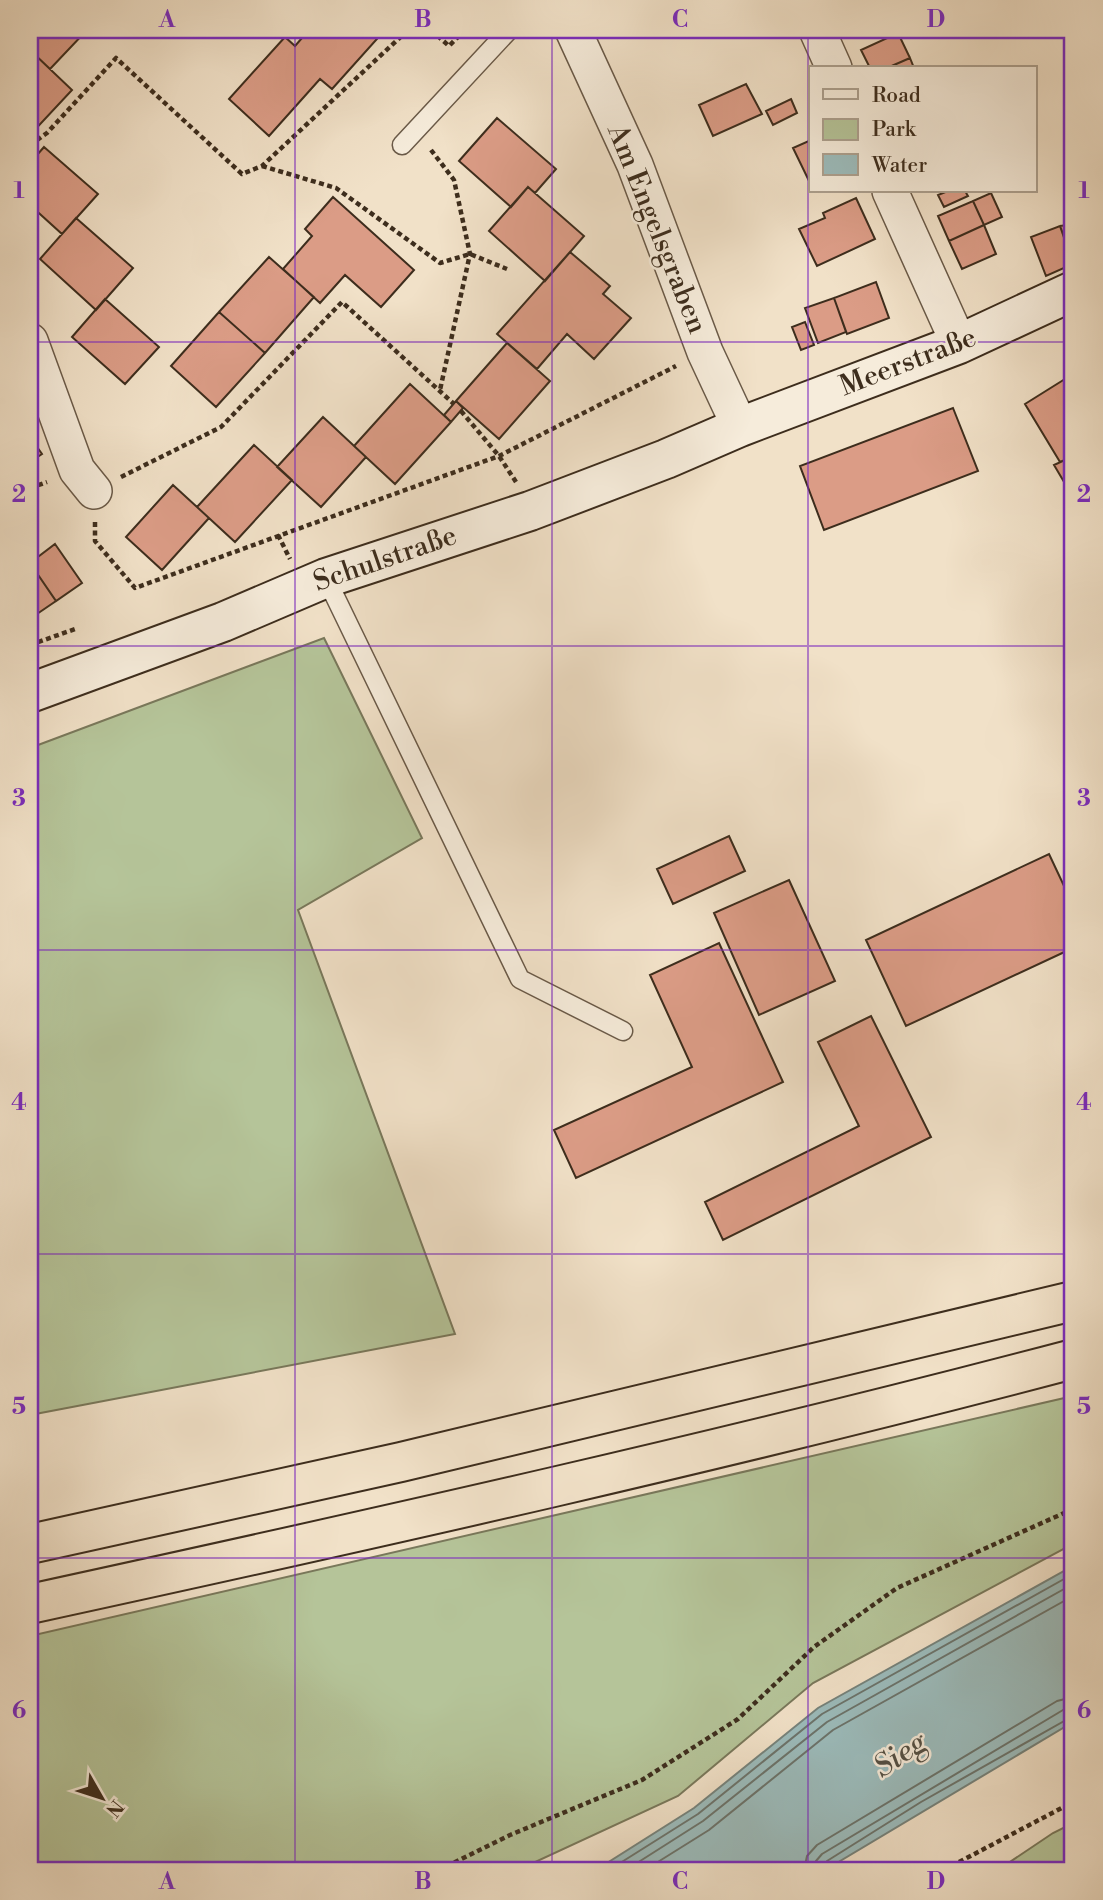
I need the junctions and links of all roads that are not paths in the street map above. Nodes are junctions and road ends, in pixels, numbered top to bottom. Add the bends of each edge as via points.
1 (509, 30) edge
2 (573, 30) edge
3 (817, 30) edge
4 (833, 66) edge
5 (402, 145) dead end
6 (890, 192) edge
7 (1073, 291) edge
8 (30, 341) edge
9 (958, 344) junction
10 (740, 427) junction
11 (94, 491) road end
12 (326, 578) junction
13 (30, 693) edge
14 (623, 1031) dead end
15 (1073, 1301) edge
16 (1073, 1359) edge
17 (30, 1544) edge
18 (30, 1604) edge

1 - 5 lane
2 - 10 street, Am Engelsgraben via 635,165 705,352
3 - 4 street
6 - 9 street
7 - 9 street, Meerstraße
8 - 11 street via 77,470
9 - 10 street, Meerstraße
10 - 12 street, Schulstraße via 530,511
12 - 13 street, Schulstraße via 223,622
12 - 14 lane via 520,979
15 - 17 highway via 401,1462
16 - 18 highway via 875,1412

